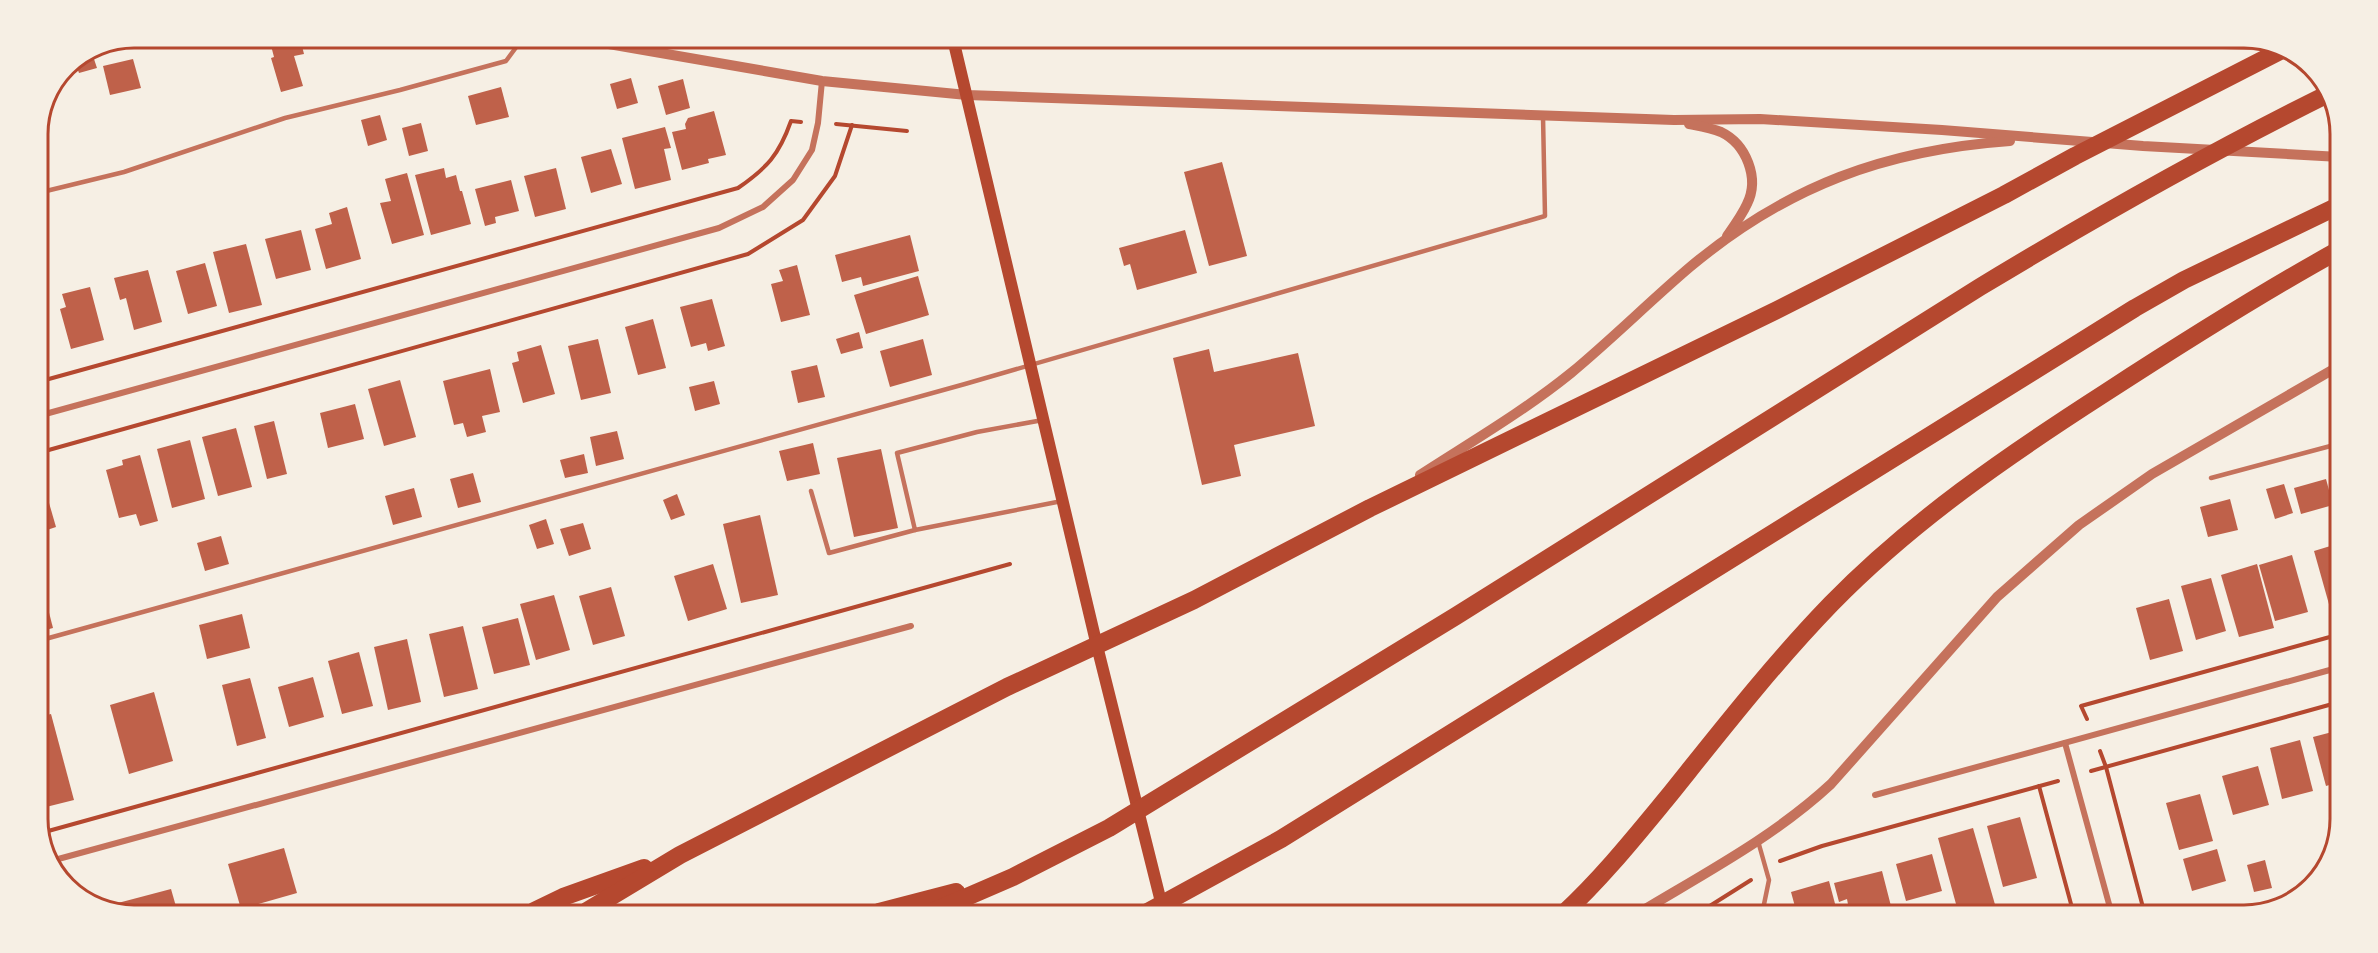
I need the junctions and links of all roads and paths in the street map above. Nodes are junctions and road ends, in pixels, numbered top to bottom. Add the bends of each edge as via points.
1 (516, 48) edge
2 (632, 48) edge
3 (955, 48) edge
4 (2274, 54) edge
5 (822, 81) junction
6 (967, 95) junction
7 (2322, 97) edge
8 (1543, 114) junction
9 (1674, 120) junction
10 (818, 123) junction
11 (852, 125) junction
12 (907, 131) dead end
13 (2044, 139) junction
14 (2330, 156) edge
15 (48, 191) edge
16 (2330, 210) edge
17 (1724, 240) junction
18 (2330, 255) edge
19 (1030, 365) junction
20 (2330, 371) edge
21 (48, 379) edge
22 (48, 413) edge
23 (1043, 420) junction
24 (2330, 446) edge
25 (48, 450) edge
26 (2211, 478) dead end
27 (812, 491) dead end
28 (1062, 501) junction
29 (1370, 508) junction
30 (915, 530) junction
31 (1010, 564) dead end
32 (911, 626) dead end
33 (48, 638) edge
34 (1097, 646) junction
35 (2330, 670) edge
36 (2330, 705) edge
37 (2065, 743) junction
38 (2074, 776) junction
39 (2039, 786) junction
40 (1875, 795) dead end
41 (49, 831) edge
42 (1757, 840) junction
43 (680, 855) junction
44 (58, 859) edge
45 (1766, 870) junction
46 (1013, 877) junction
47 (546, 905) edge
48 (597, 905) edge
49 (906, 905) edge
50 (948, 905) edge
51 (1161, 905) edge
52 (1162, 905) edge
53 (1572, 905) edge
54 (1651, 905) edge
55 (1711, 905) edge
56 (1764, 905) edge
57 (2071, 905) edge
58 (2109, 905) edge

1 - 15 lane via 506,61 285,118 124,172
2 - 5 street
3 - 6 main road
4 - 29 highway via 1687,355
5 - 6 street
5 - 10 street
6 - 8 street
6 - 19 main road
7 - 46 highway via 2154,184 2043,249 1254,741 1109,828
8 - 9 street
8 - 19 lane via 1545,216
9 - 13 street via 1760,119
9 - 17 street via 1724,134 1742,150 1748,162 1750,198
10 - 11 path
10 - 21 path via 791,122 782,146 764,170 738,188
10 - 22 street via 812,150 793,180 764,207 719,228
11 - 12 path
11 - 25 path via 835,176 803,220 748,254
13 - 14 street
13 - 17 street via 1959,146 1876,163 1799,194
16 - 51 highway via 2184,280 2103,327 1281,839
17 - 29 street via 1529,404
18 - 53 highway via 2123,381 1994,467 1877,559 1781,658 1633,840
19 - 23 main road
19 - 33 lane
20 - 42 street via 2152,474 2079,525 1997,597 1831,784 1804,809
23 - 28 main road
23 - 30 lane via 897,453
24 - 26 lane
27 - 30 lane via 829,554
28 - 30 lane
28 - 34 main road
29 - 34 highway
31 - 41 path
32 - 44 street
34 - 43 highway via 1007,687
34 - 52 main road
35 - 37 street
36 - 38 path
37 - 38 street
37 - 40 street
38 - 39 path
38 - 58 street
39 - 45 path via 1822,846
39 - 57 path
42 - 45 lane
42 - 54 street
43 - 47 highway
43 - 48 highway
45 - 55 path
45 - 56 lane via 1769,880
46 - 49 highway
46 - 50 highway

